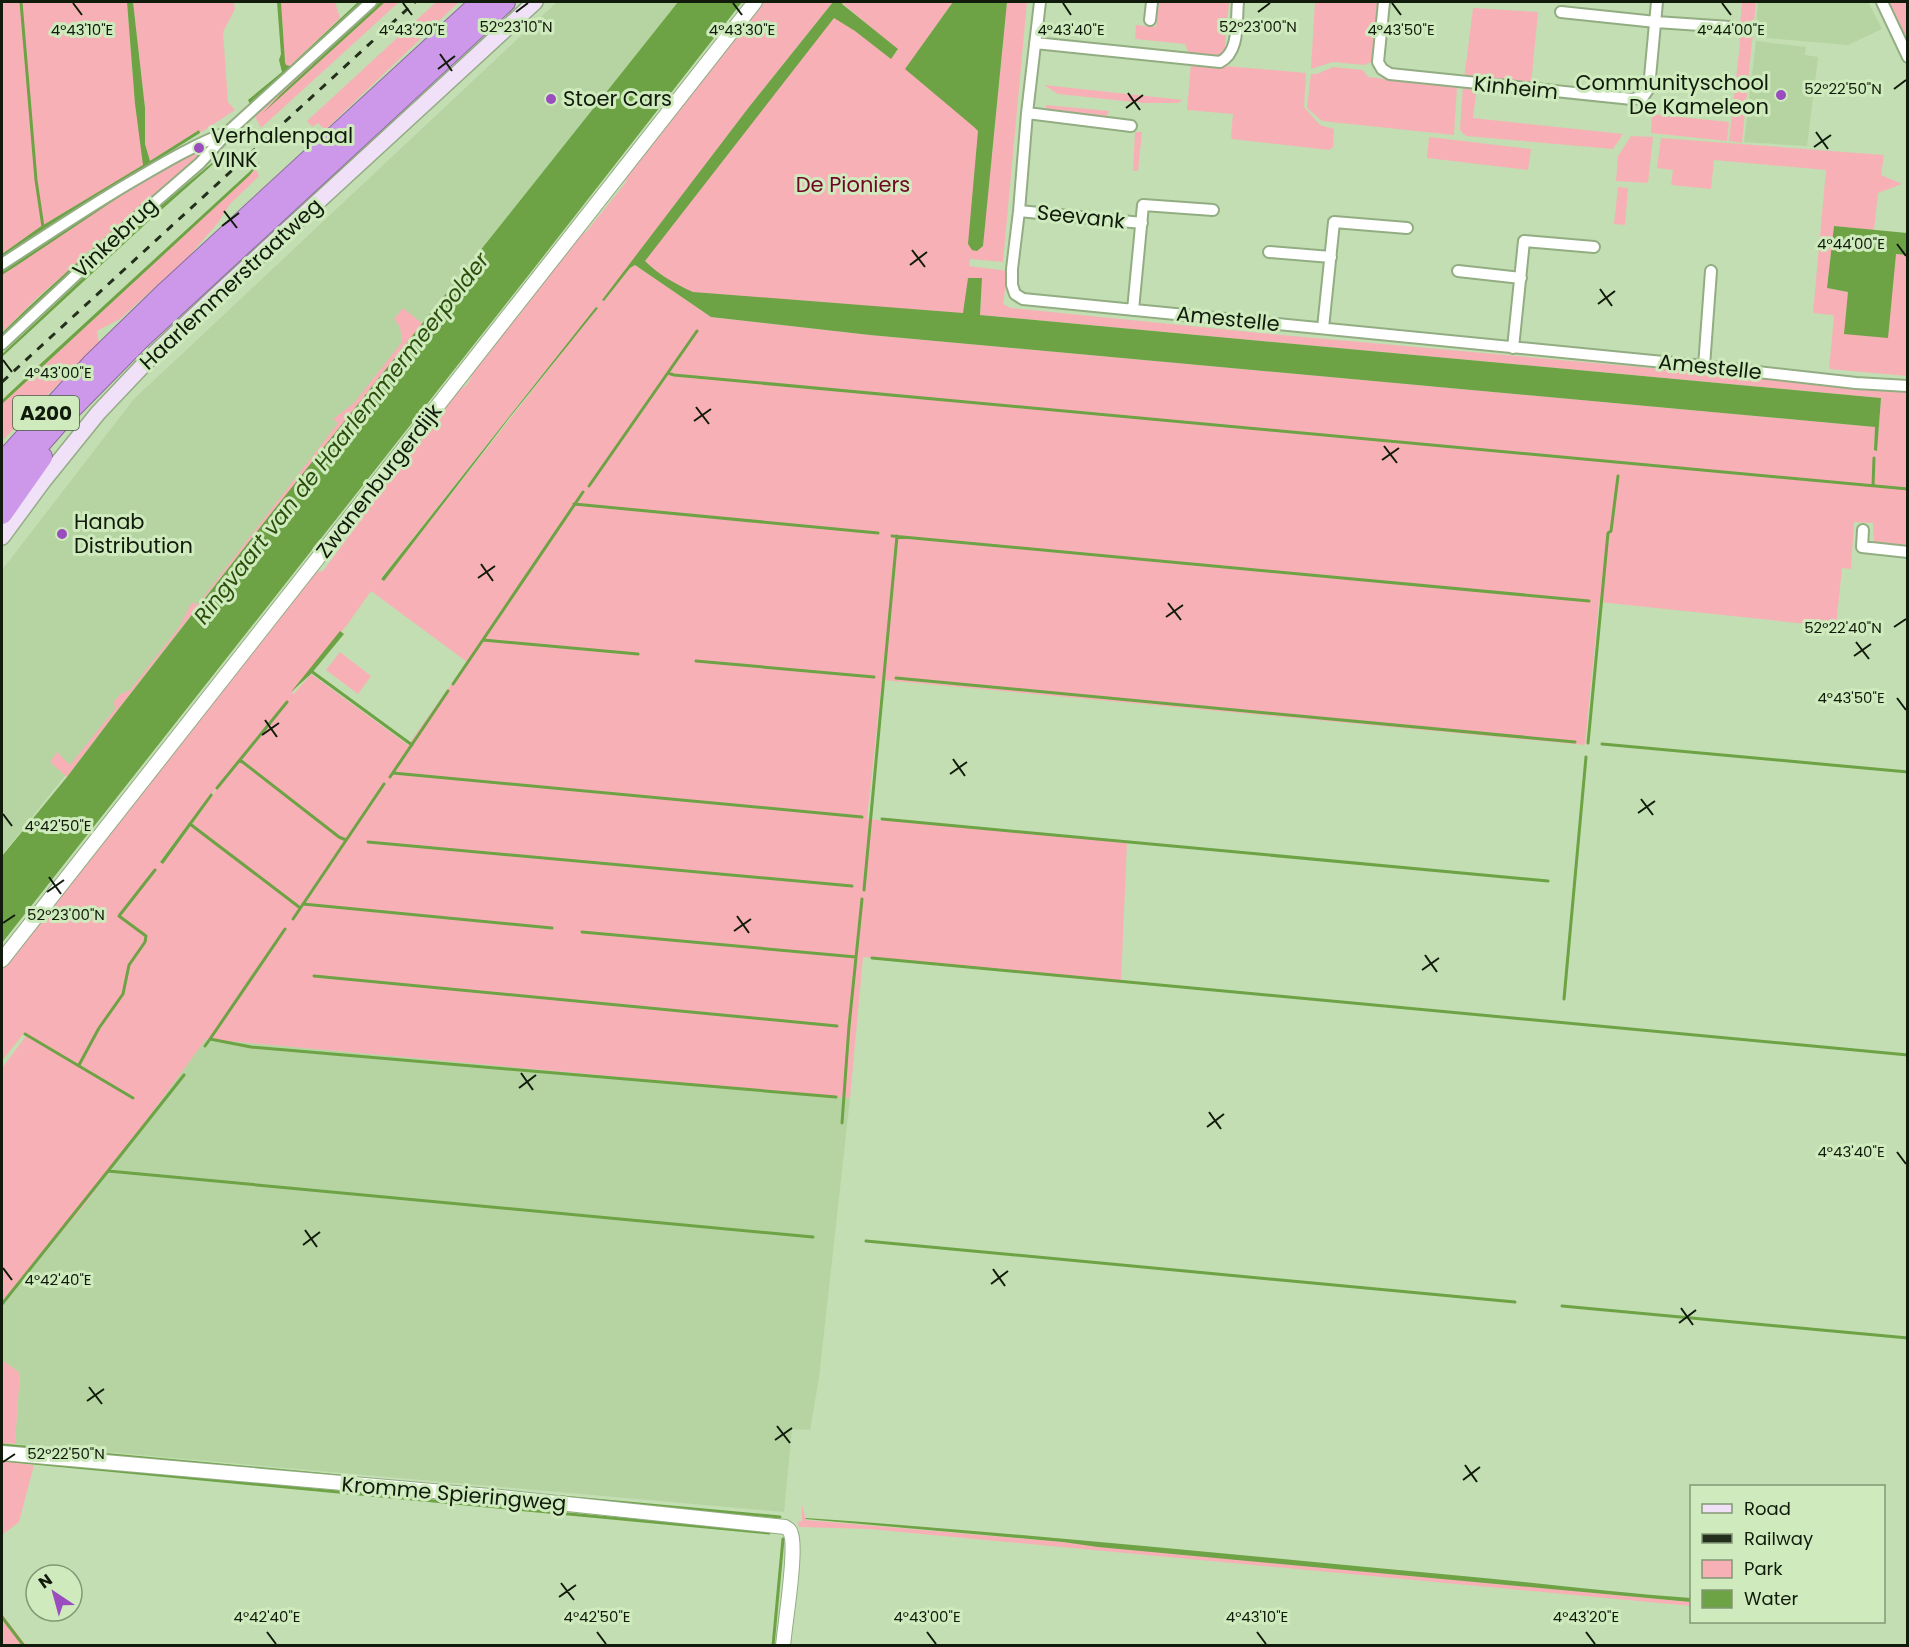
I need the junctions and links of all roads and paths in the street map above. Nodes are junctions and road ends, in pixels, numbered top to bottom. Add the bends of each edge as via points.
1 (371, 2) edge
2 (481, 2) edge
3 (505, 2) edge
4 (535, 2) edge
5 (754, 2) edge
6 (1040, 2) edge
7 (1152, 2) edge
8 (1238, 2) edge
9 (1384, 2) edge
10 (1657, 2) edge
11 (1882, 2) edge
12 (1562, 12) dead end
13 (1150, 20) dead end
14 (1656, 22) junction
15 (1730, 27) dead end
16 (1035, 43) junction
17 (1908, 57) edge
18 (1027, 113) junction
19 (1131, 126) dead end
20 (228, 132) junction
21 (1213, 210) dead end
22 (1019, 211) junction
23 (1142, 223) junction
24 (1407, 228) dead end
25 (1594, 247) dead end
26 (1269, 252) dead end
27 (1330, 257) junction
28 (2, 264) edge
29 (1458, 271) dead end
30 (1710, 271) dead end
31 (1521, 278) junction
32 (1015, 294) joint
33 (1133, 310) junction
34 (1323, 328) junction
35 (2, 344) edge
36 (1513, 348) junction
37 (1704, 366) junction
38 (1908, 386) edge
39 (67, 413) junction
40 (2, 463) edge
41 (2, 488) edge
42 (2, 514) edge
43 (1863, 530) dead end
44 (2, 537) edge
45 (1908, 552) edge
46 (2, 960) edge
47 (2, 1453) edge
48 (783, 1646) edge

1 - 20 street, Vinkebrug
2 - 40 highway, A200 via 167,291 92,364
3 - 39 highway, A200 via 192,290
4 - 44 main road, Haarlemmerstraatweg via 152,356 98,413
5 - 46 street, Zwanenburgerdijk
6 - 16 street, Seevank
7 - 13 street
8 - 16 street via 1233,50 1220,62
9 - 14 street, Kinheim via 1378,62 1390,74 1632,99 1643,98 1649,88
10 - 14 street, Kinheim
11 - 17 street
12 - 14 street
14 - 15 street
16 - 18 street, Seevank
18 - 19 street
18 - 22 street, Seevank
20 - 28 street, Vinkebrug via 199,143 148,172
20 - 35 street, Vinkebrug via 200,163
21 - 23 street via 1143,205
22 - 23 street, Seevank
22 - 32 street, Seevank via 1012,269
23 - 33 street
24 - 27 street via 1334,222
25 - 31 street via 1524,241
26 - 27 street
27 - 34 street
29 - 31 street
30 - 37 street
31 - 36 street
32 - 33 street, Amestelle via 1023,299
33 - 34 street, Amestelle
34 - 36 street, Amestelle
36 - 37 street, Amestelle
37 - 38 street, Amestelle
39 - 41 highway, A200
39 - 42 highway, A200
43 - 45 street via 1862,547
47 - 48 street, Kromme Spieringweg via 501,1497 785,1527 792,1535 792,1559

